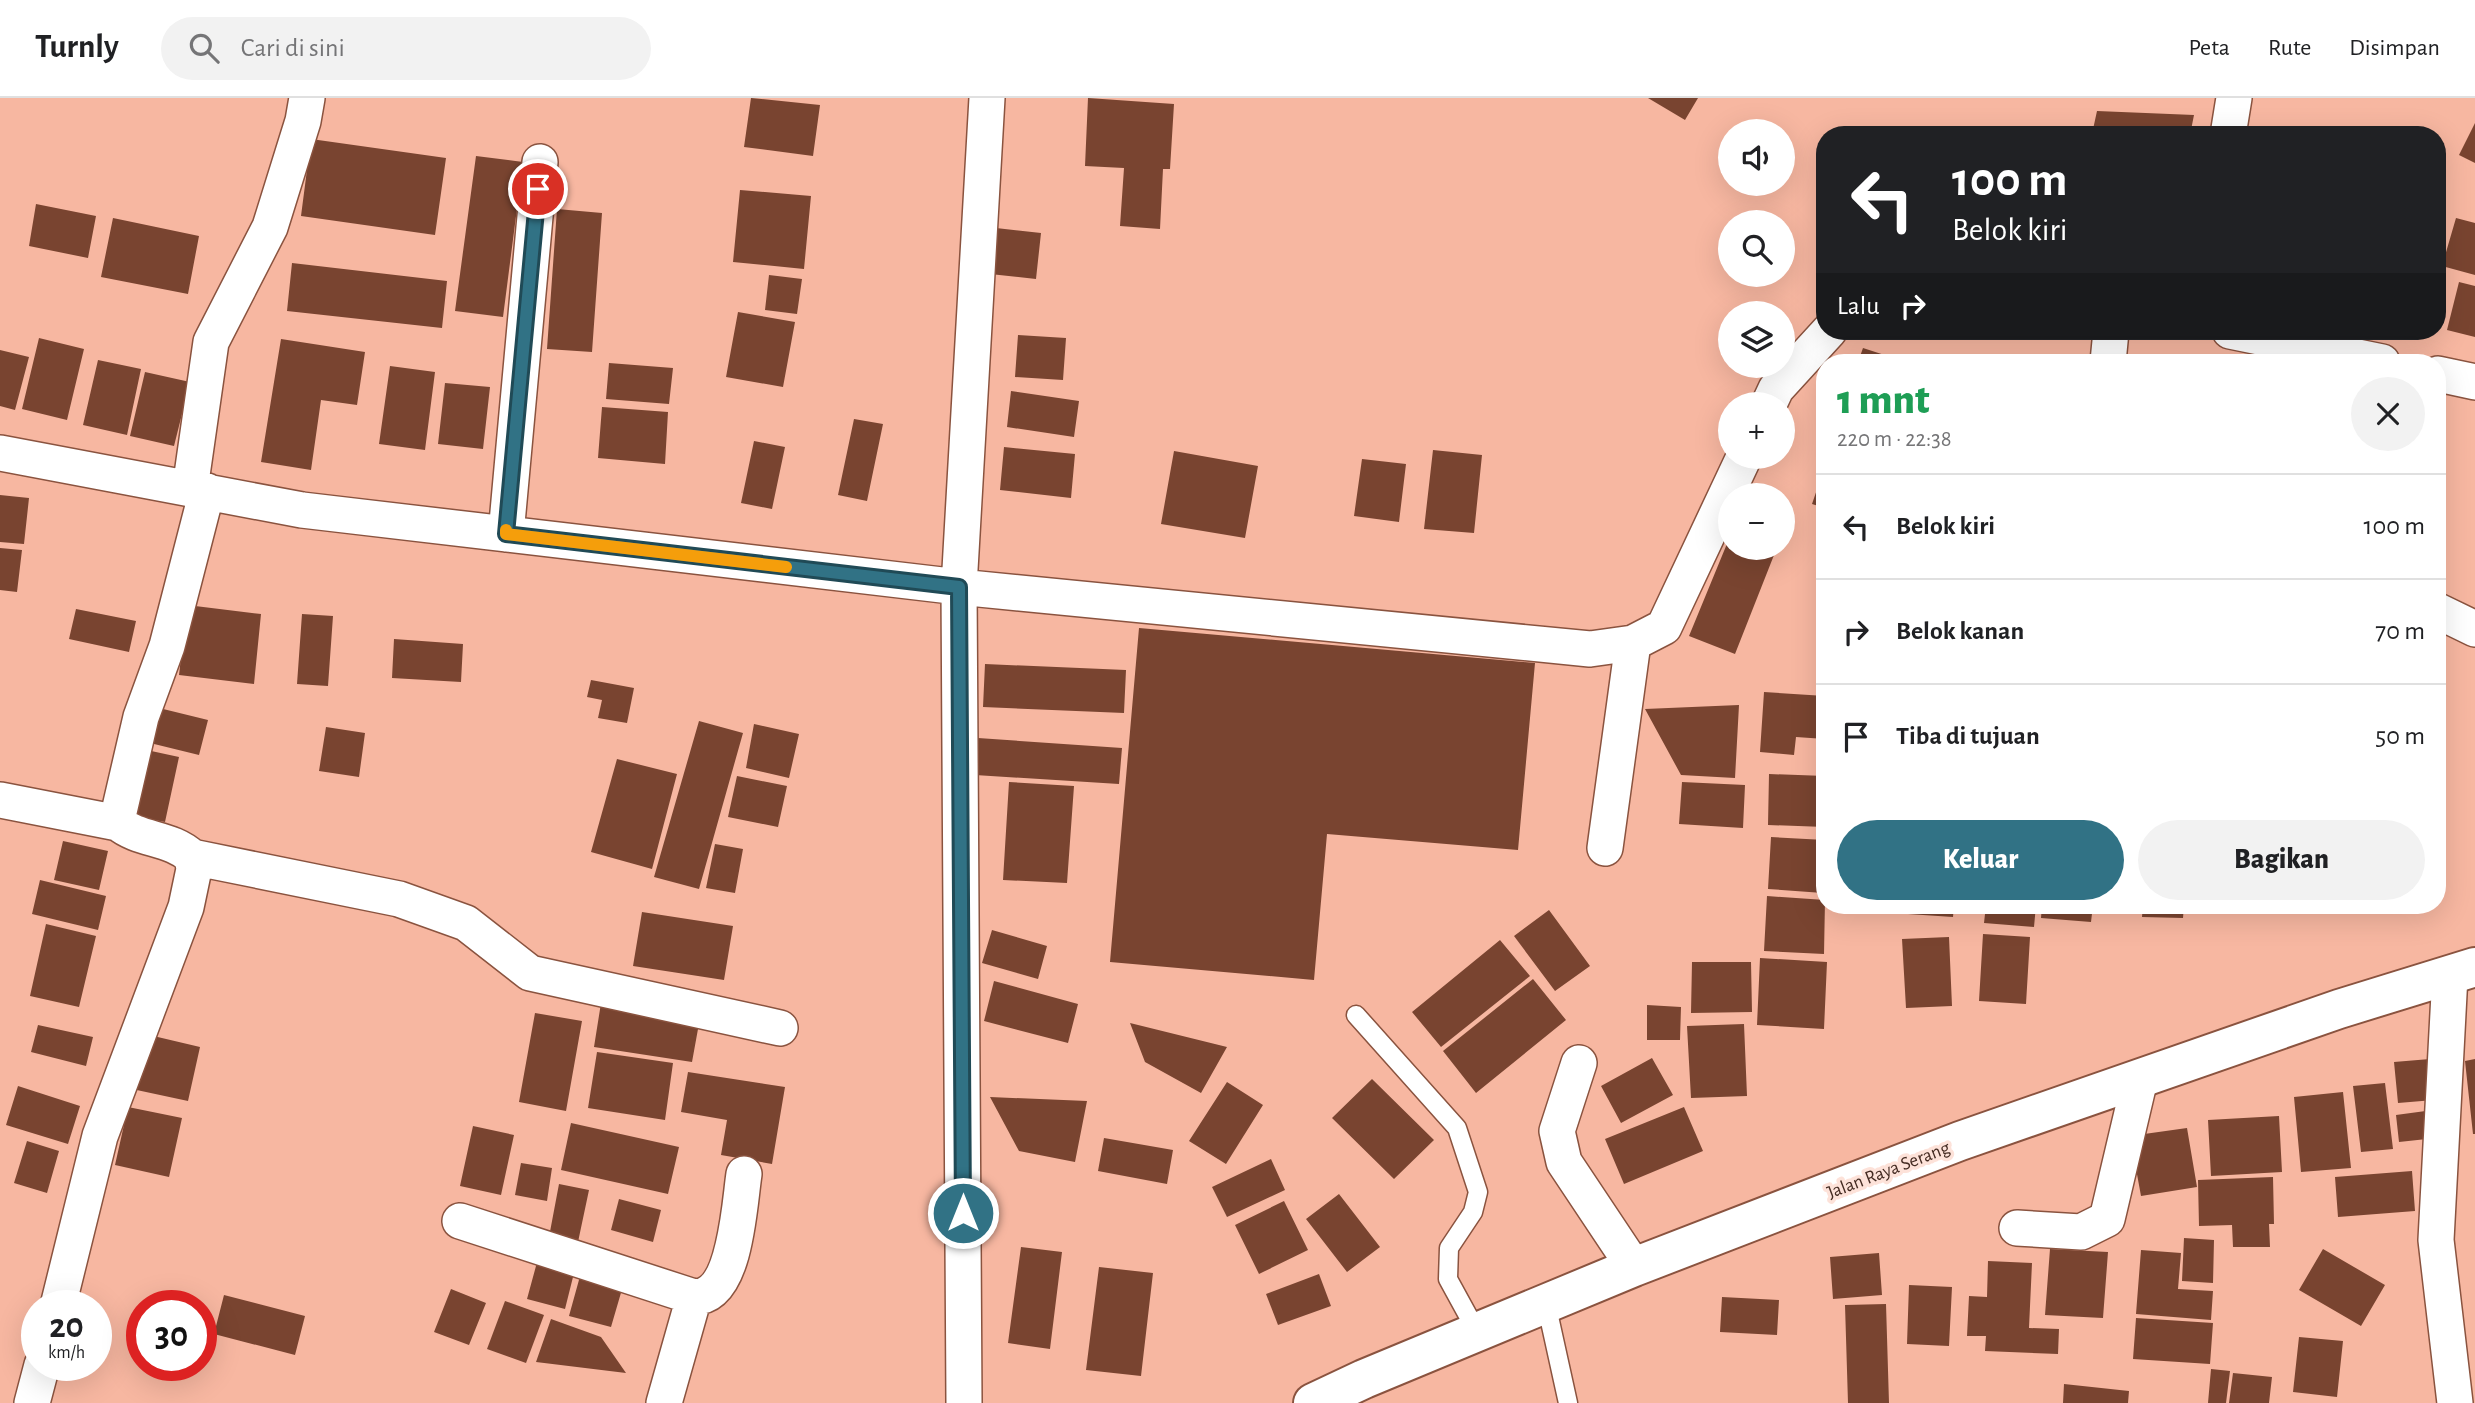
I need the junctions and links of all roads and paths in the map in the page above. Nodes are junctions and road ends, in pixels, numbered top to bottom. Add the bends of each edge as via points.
1 (307, 98) edge
2 (987, 98) edge
3 (2234, 98) edge
4 (2229, 126) edge
5 (540, 162) dead end
6 (1821, 340) edge
7 (2274, 340) edge
8 (2343, 354) edge
9 (2446, 376) edge
10 (2475, 382) edge
11 (1775, 392) edge
12 (0, 453) edge
13 (1738, 469) edge
14 (198, 490) junction
15 (506, 534) junction
16 (959, 587) junction
17 (2446, 615) edge
18 (2475, 629) edge
19 (1633, 643) junction
20 (0, 800) edge
21 (118, 823) junction
22 (1605, 848) dead end
23 (192, 857) junction
24 (2462, 971) edge
25 (1356, 1015) dead end
26 (780, 1028) dead end
27 (1579, 1063) dead end
28 (2140, 1079) junction
29 (744, 1174) dead end
30 (460, 1221) dead end
31 (2017, 1228) dead end
32 (1634, 1267) junction
33 (62, 1290) edge
34 (694, 1297) junction
35 (1546, 1303) junction
36 (1477, 1332) junction
37 (38, 1381) edge
38 (32, 1403) edge
39 (664, 1403) edge
40 (964, 1403) edge
41 (1313, 1403) edge
42 (1568, 1403) edge
43 (2455, 1403) edge

1 - 14 street via 270,227 211,342
2 - 16 street
3 - 4 street
5 - 15 street
6 - 11 street
7 - 8 street
9 - 10 street
12 - 14 street
13 - 19 street via 1664,627
14 - 15 street via 302,510
14 - 21 street via 167,646 141,717
15 - 16 street
16 - 19 street via 1590,649
16 - 40 street
17 - 18 street
19 - 22 street
20 - 21 street
21 - 23 street via 134,833 176,844
23 - 26 street via 399,899 466,923 530,973
23 - 33 street via 186,907 100,1136
24 - 28 highway, Jalan Raya Serang
24 - 43 street via 2436,1240
25 - 36 lane via 1457,1128 1479,1192 1474,1212 1449,1248 1448,1279
27 - 32 street via 1557,1131 1564,1163
28 - 31 street via 2107,1219 2081,1232
28 - 32 highway, Jalan Raya Serang via 1959,1141
29 - 34 street via 728,1269 715,1290
30 - 34 street
32 - 35 highway, Jalan Raya Serang
34 - 39 street
35 - 36 highway, Jalan Raya Serang
35 - 42 lane
36 - 41 highway, Jalan Raya Serang
37 - 38 street

